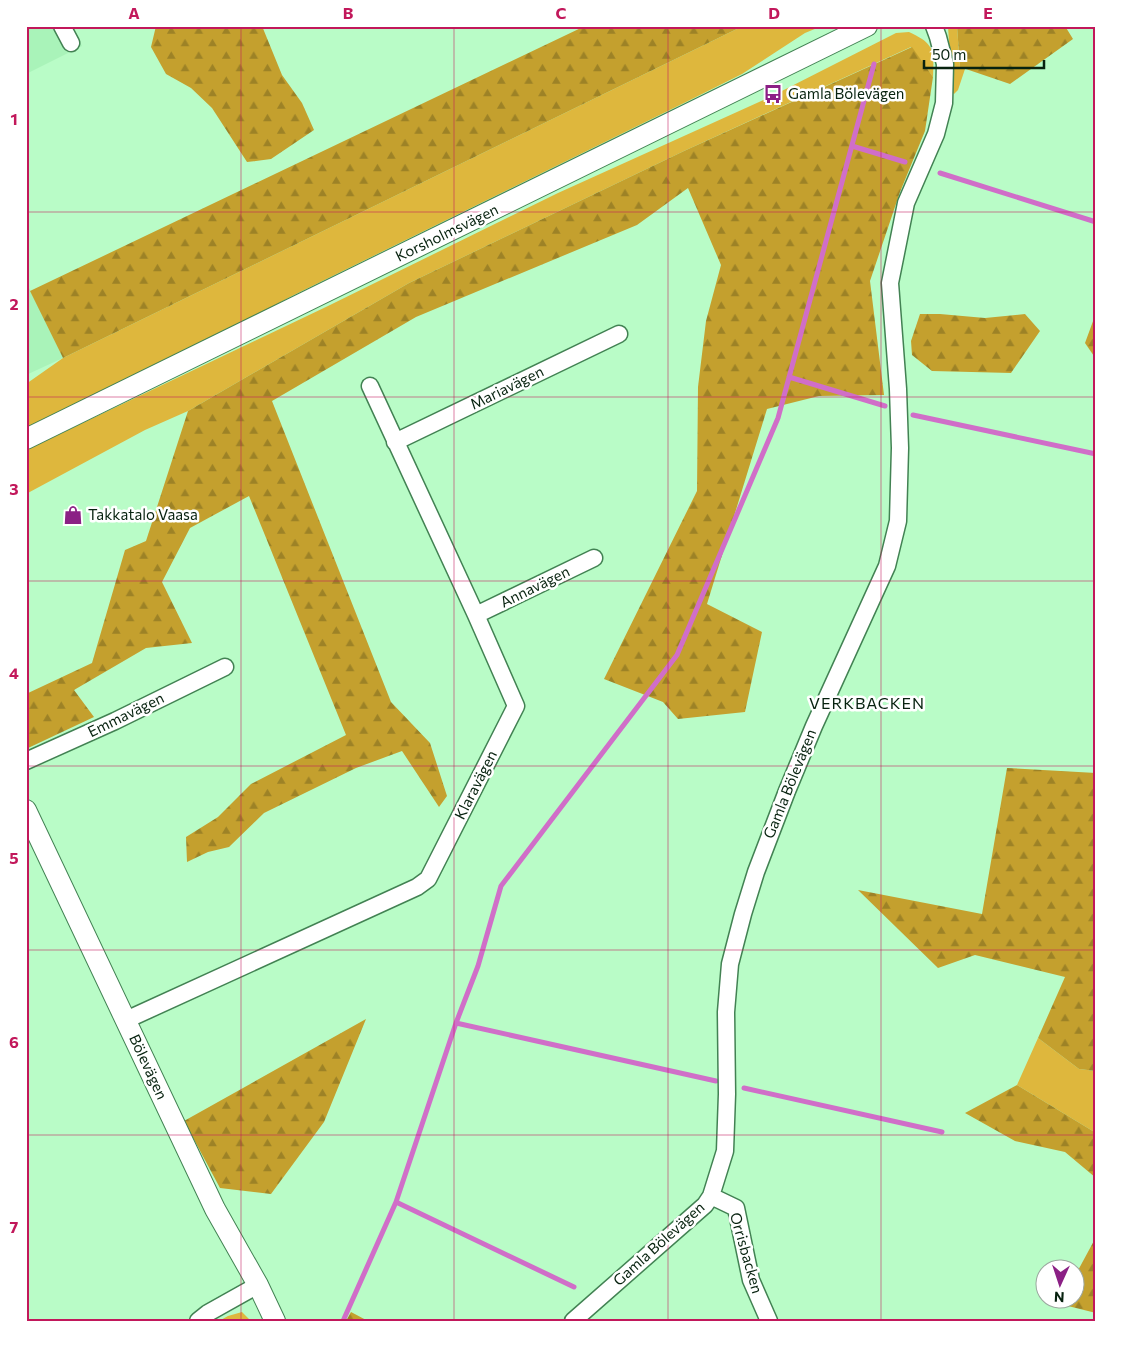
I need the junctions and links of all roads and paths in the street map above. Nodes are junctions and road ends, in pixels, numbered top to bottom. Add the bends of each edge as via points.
1 (62, 26) edge
2 (867, 26) edge
3 (934, 26) edge
4 (71, 44) dead end
5 (619, 334) dead end
6 (370, 386) dead end
7 (26, 439) edge
8 (395, 442) junction
9 (594, 558) dead end
10 (476, 616) junction
11 (225, 667) dead end
12 (26, 761) edge
13 (26, 810) edge
14 (126, 1020) junction
15 (711, 1196) junction
16 (258, 1285) junction
17 (198, 1321) edge
18 (274, 1321) edge
19 (573, 1321) edge
20 (769, 1321) edge

1 - 4 street
2 - 7 main road, Korsholmsvägen
3 - 15 street, Gamla Bölevägen via 945,64 944,103 936,134 906,203 890,283 900,448 898,521 887,566 787,791 743,914 730,964 726,1012 726,1143
5 - 8 street, Mariavägen
6 - 8 street, Klaravägen
8 - 10 street, Klaravägen
9 - 10 street, Annavägen
10 - 14 street, Klaravägen via 516,706 428,879 417,887
11 - 12 street, Emmavägen
13 - 14 main road, Bölevägen
14 - 16 main road, Bölevägen via 215,1209
15 - 19 street, Gamla Bölevägen via 705,1205
15 - 20 street, Orrisbacken via 736,1208 751,1280
16 - 17 street
16 - 18 main road, Bölevägen

